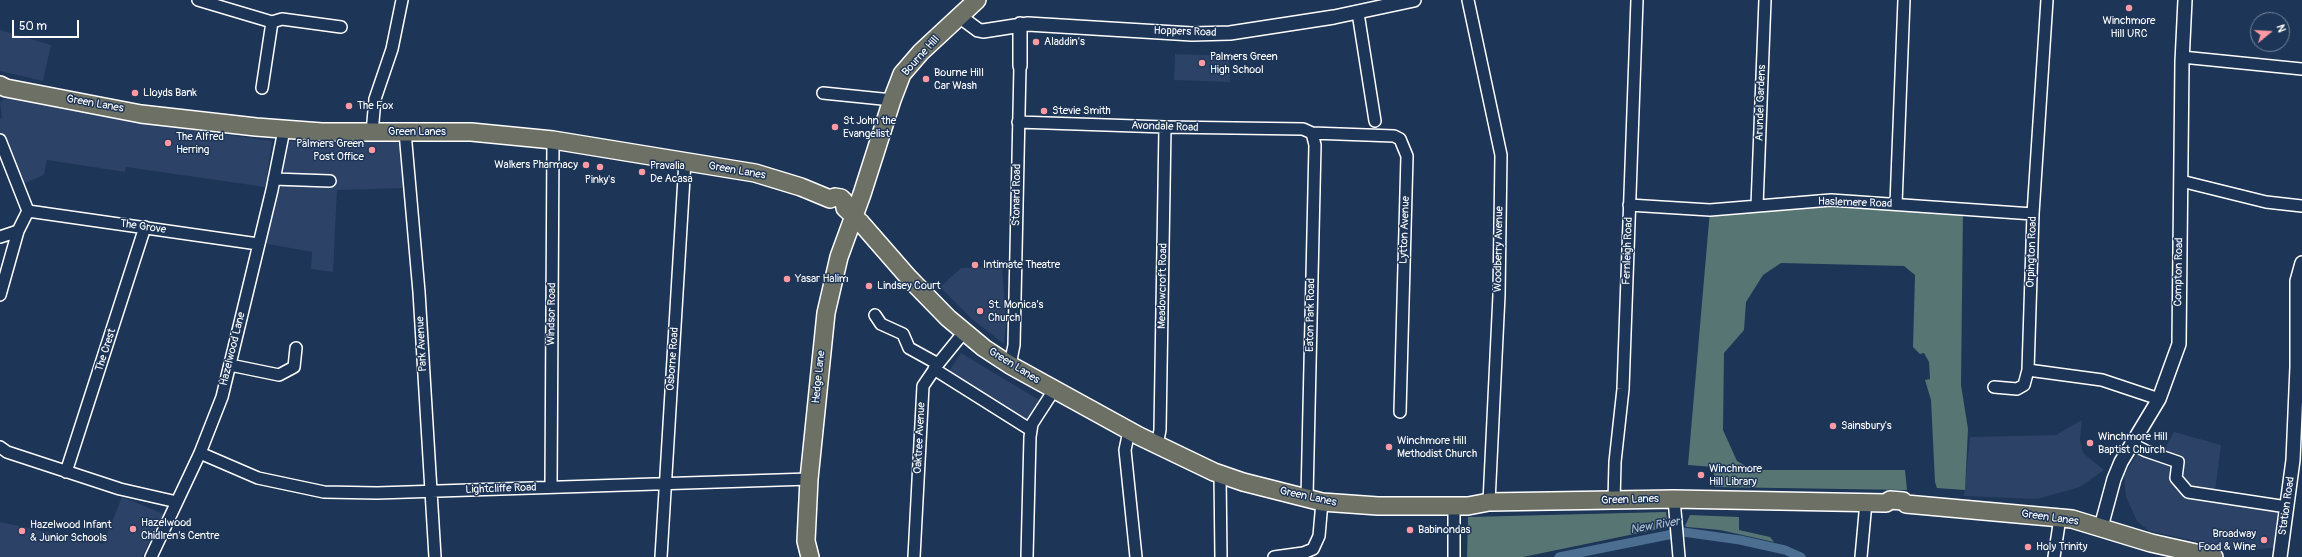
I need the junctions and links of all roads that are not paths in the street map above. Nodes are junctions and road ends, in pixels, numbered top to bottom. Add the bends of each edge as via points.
1 (198, 0) edge
2 (402, 0) edge
3 (977, 0) edge
4 (1414, 0) edge
5 (1468, 0) edge
6 (1637, 0) edge
7 (1765, 0) edge
8 (1904, 0) edge
9 (2047, 0) edge
10 (2185, 0) edge
11 (1358, 13) junction
12 (959, 16) junction
13 (272, 22) junction
14 (1020, 24) junction
15 (341, 27) dead end
16 (2182, 57) junction
17 (1020, 66) joint
18 (2302, 69) edge
19 (0, 84) edge
20 (262, 88) dead end
21 (823, 93) dead end
22 (892, 100) junction
23 (1018, 117) junction
24 (1375, 121) dead end
25 (1165, 127) junction
26 (284, 130) junction
27 (405, 132) junction
28 (372, 133) junction
29 (1312, 133) junction
30 (0, 140) edge
31 (553, 140) junction
32 (685, 161) junction
33 (274, 179) junction
34 (330, 181) dead end
35 (2181, 182) junction
36 (1896, 204) junction
37 (1629, 205) junction
38 (1757, 206) junction
39 (2302, 206) edge
40 (28, 211) junction
41 (849, 212) junction
42 (2033, 214) junction
43 (145, 227) junction
44 (18, 231) junction
45 (0, 237) edge
46 (258, 244) junction
47 (2302, 263) edge
48 (0, 295) edge
49 (875, 315) dead end
50 (964, 332) junction
51 (2299, 341) edge
52 (296, 348) dead end
53 (230, 365) junction
54 (1010, 365) junction
55 (936, 366) junction
56 (2028, 370) junction
57 (1994, 387) dead end
58 (1054, 390) junction
59 (2158, 399) junction
60 (1400, 412) dead end
61 (1031, 430) junction
62 (1129, 431) junction
63 (2132, 444) junction
64 (1157, 445) junction
65 (0, 447) edge
66 (200, 453) junction
67 (2298, 461) edge
68 (66, 472) junction
69 (1220, 474) junction
70 (809, 479) junction
71 (665, 483) junction
72 (551, 487) junction
73 (431, 491) junction
74 (1674, 499) junction
75 (1315, 500) junction
76 (1614, 501) junction
77 (176, 502) junction
78 (1489, 502) junction
79 (1866, 502) junction
80 (1454, 506) junction
81 (2287, 507) junction
82 (2060, 518) junction
83 (2101, 528) junction
84 (806, 552) edge
85 (1679, 554) edge
86 (1454, 555) edge
87 (2277, 555) edge
88 (151, 557) edge
89 (435, 557) edge
90 (661, 557) edge
91 (914, 557) edge
92 (1027, 557) edge
93 (1136, 557) edge
94 (1221, 557) edge
95 (1274, 557) edge
96 (1861, 557) edge
97 (2054, 557) edge
98 (2214, 557) edge

1 - 13 street
2 - 28 street via 392,49 375,99
3 - 12 main road, Bourne Hill
4 - 11 street, Hoppers Road
5 - 78 street, Woodberry Avenue via 1501,155 1499,295
6 - 37 street, Fernleigh Road
7 - 38 street, Arundel Gardens
8 - 36 street
9 - 42 street, Orpington Road
10 - 16 street, Compton Road
11 - 14 street, Hoppers Road via 1230,33 1192,34
11 - 24 street
12 - 14 street, Hoppers Road via 983,31
12 - 22 main road, Bourne Hill via 902,74
13 - 15 street via 282,19
13 - 20 street
14 - 17 street, Stonard Road
16 - 18 street
16 - 35 street, Compton Road
17 - 23 street, Stonard Road
19 - 26 main road, Green Lanes via 6,88 141,114
21 - 22 street
22 - 41 main road, Bourne Hill via 862,194
23 - 25 street, Avondale Road
23 - 54 street, Stonard Road via 1014,346
25 - 29 street, Avondale Road via 1303,130
25 - 64 street, Meadowcroft Road via 1161,422
26 - 28 main road, Green Lanes
26 - 33 street, Hazelwood Lane
27 - 28 main road, Green Lanes
27 - 31 main road, Green Lanes via 477,133
27 - 73 street, Park Avenue via 419,292
29 - 60 street, Lytton Avenue via 1394,136 1401,141 1407,154
29 - 75 street, Eaton Park Road via 1316,146
30 - 40 street
31 - 32 main road, Green Lanes
31 - 72 street, Windsor Road
32 - 41 main road, Green Lanes via 773,178 830,199 831,206
32 - 71 street, Osborne Road
33 - 34 street
33 - 46 street, Hazelwood Lane
35 - 39 street via 2266,202
35 - 59 street, Compton Road via 2179,344
36 - 38 street, Haslemere Road via 1831,200
36 - 42 street, Haslemere Road
37 - 38 street, Haslemere Road via 1710,210
37 - 76 street, Fernleigh Road via 1623,388
40 - 43 street, The Grove
40 - 44 street
41 - 50 main road, Green Lanes via 914,284
41 - 70 main road, Hedge Lane via 826,313
42 - 56 street, Orpington Road
43 - 46 street, The Grove
43 - 68 street, The Crest
44 - 45 street
44 - 48 street
46 - 53 street, Hazelwood Lane
47 - 51 street, Station Road via 2297,281
49 - 55 street via 881,324 903,334 909,348
50 - 54 main road, Green Lanes
50 - 55 street, Oaktree Avenue
51 - 67 street, Station Road
52 - 53 street via 294,367 279,375
53 - 66 street, Hazelwood Lane via 222,397
54 - 58 main road, Green Lanes
55 - 61 street
55 - 91 street, Oaktree Avenue via 923,386
56 - 57 street via 2024,385 2017,389
56 - 59 street via 2102,380
58 - 61 street via 1037,415
58 - 62 main road, Green Lanes
59 - 63 street, Compton Road
61 - 92 street
62 - 64 main road, Green Lanes
62 - 93 street via 1124,450
63 - 81 street via 2178,462 2176,478 2188,492
63 - 83 street, Compton Road via 2114,479
64 - 69 main road, Green Lanes
65 - 68 street via 7,452
66 - 73 street, Lightcliffe Road via 258,478 324,492
66 - 77 street, Hazelwood Lane
67 - 81 street, Station Road
68 - 77 street via 120,489
69 - 75 main road, Green Lanes
69 - 94 street
70 - 71 street, Lightcliffe Road
70 - 84 main road, Hedge Lane
71 - 72 street, Lightcliffe Road
71 - 90 street, Osborne Road
72 - 73 street, Lightcliffe Road
73 - 89 street, Park Avenue
74 - 76 main road, Green Lanes
74 - 79 main road, Green Lanes
74 - 85 street
75 - 80 main road, Green Lanes via 1378,506
75 - 95 street, Eaton Park Road via 1319,536 1313,549
76 - 78 main road, Green Lanes
77 - 88 street, Hazelwood Lane
78 - 80 main road, Green Lanes
79 - 82 main road, Green Lanes via 1886,503 1890,507 1903,508 1906,504
79 - 96 street
80 - 86 street
81 - 87 street, Station Road
82 - 83 main road, Green Lanes
82 - 97 street
83 - 98 main road, Green Lanes via 2151,543

